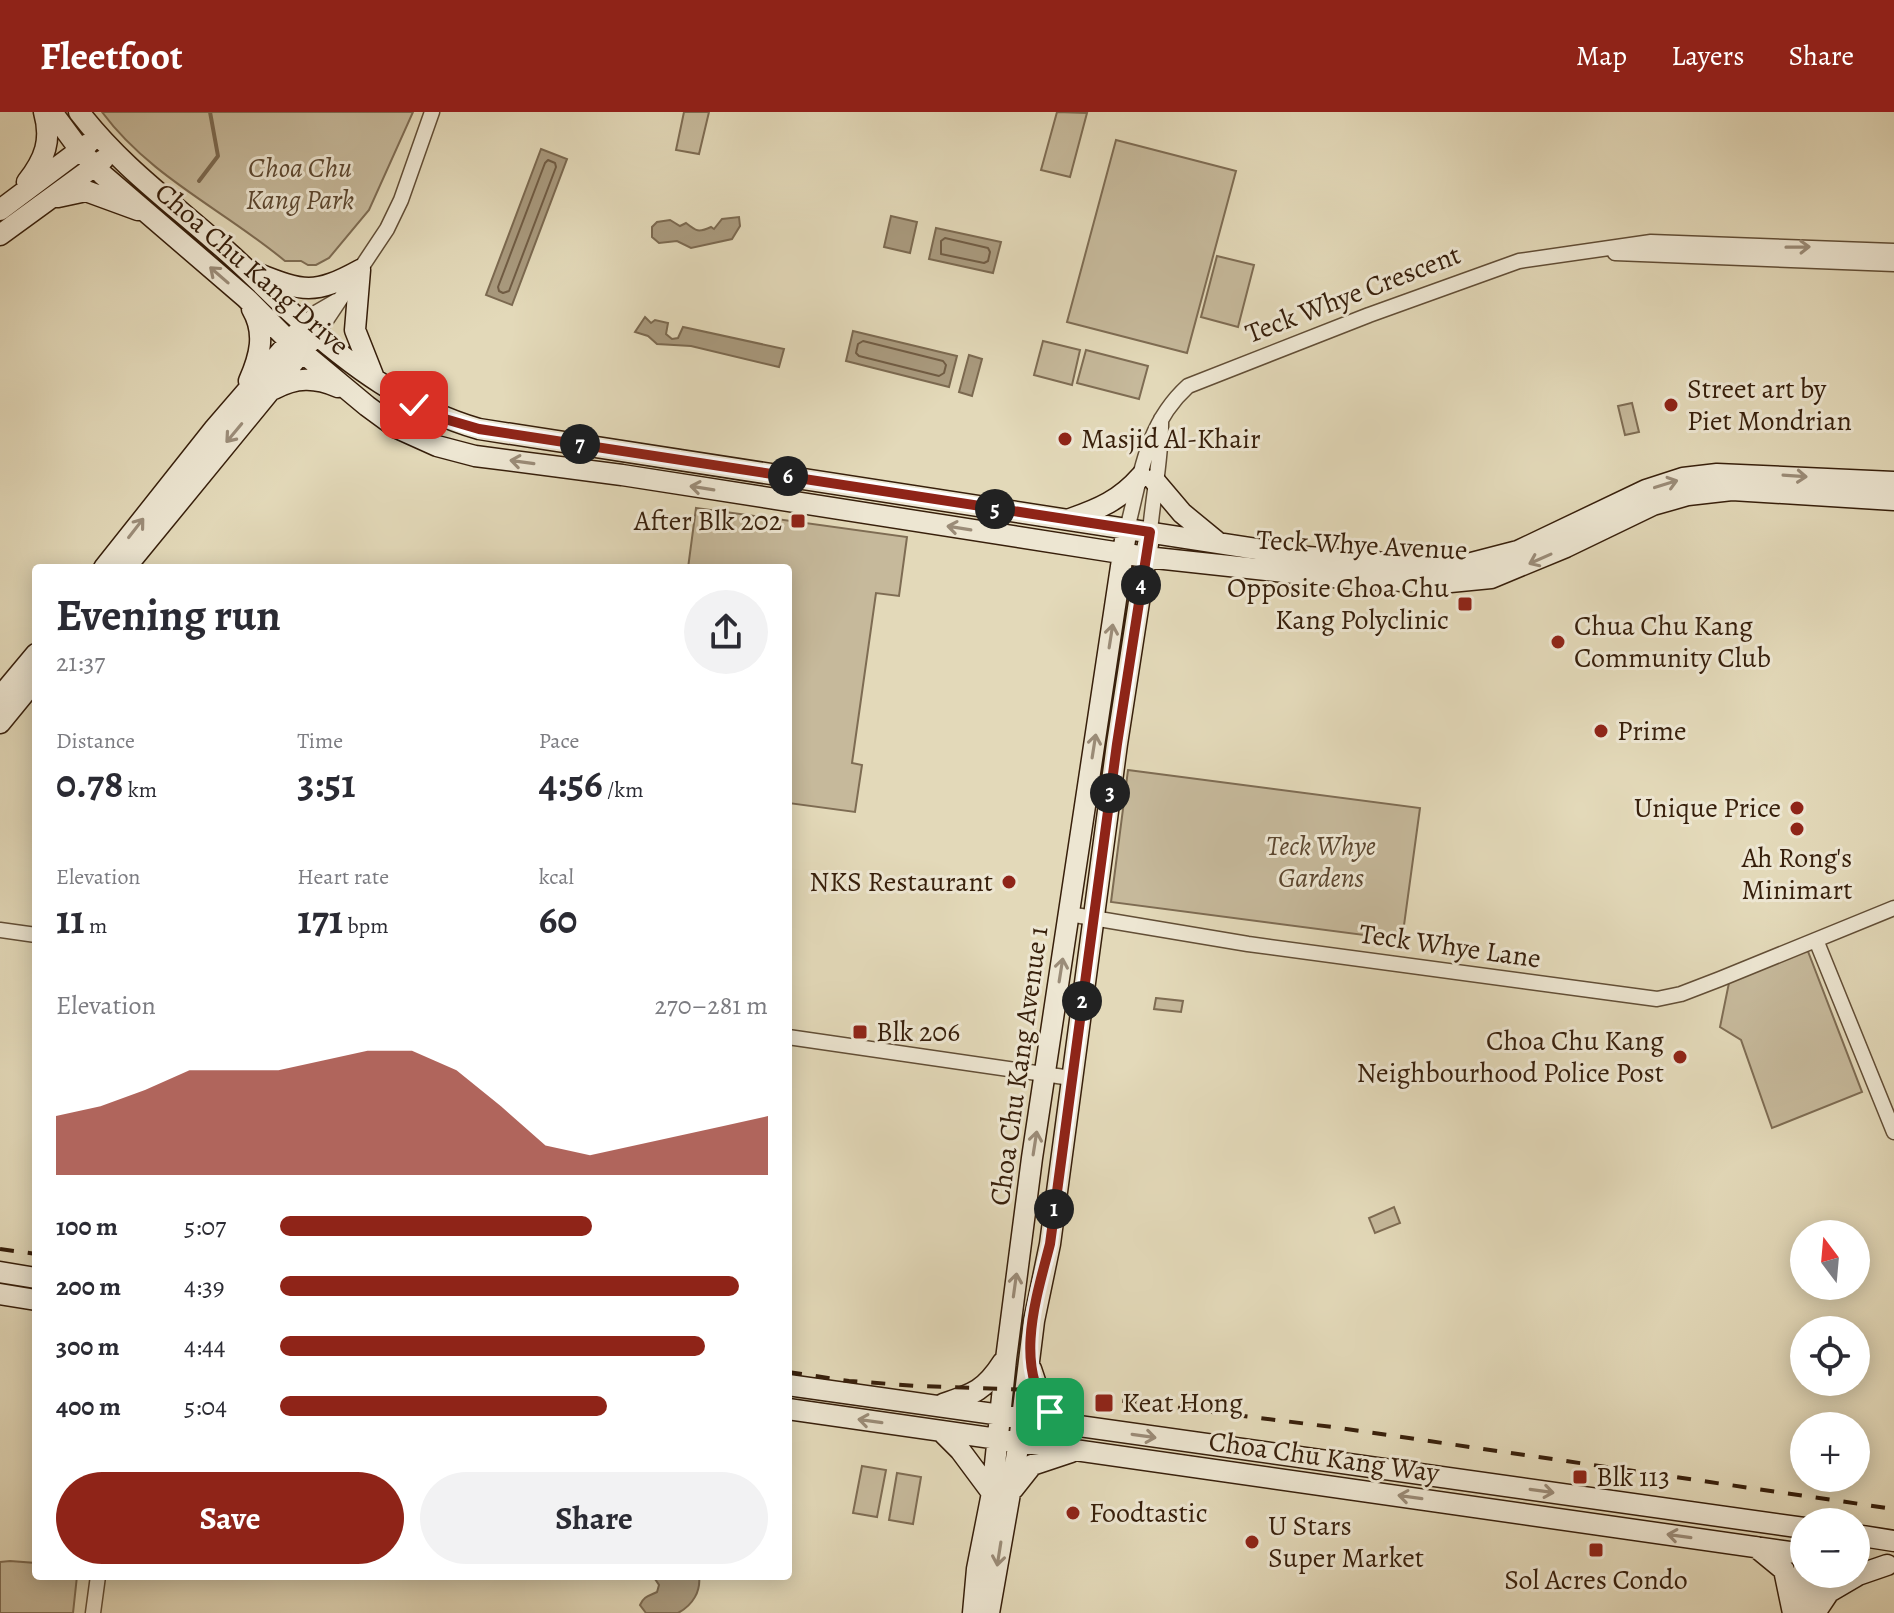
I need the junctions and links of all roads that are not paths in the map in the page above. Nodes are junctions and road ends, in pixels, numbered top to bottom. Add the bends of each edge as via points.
1 (44, 112) edge
2 (52, 112) edge
3 (79, 112) edge
4 (432, 112) edge
5 (98, 137) junction
6 (80, 150) junction
7 (112, 153) junction
8 (95, 166) junction
9 (48, 199) junction
10 (6, 205) edge
11 (146, 213) junction
12 (0, 235) edge
13 (1580, 251) junction
14 (1894, 251) edge
15 (1894, 264) edge
16 (249, 270) junction
17 (360, 270) junction
18 (246, 298) junction
19 (311, 329) junction
20 (297, 347) junction
21 (374, 379) junction
22 (270, 391) junction
23 (353, 393) junction
24 (243, 394) junction
25 (1148, 478) junction
26 (1894, 482) edge
27 (1894, 500) edge
28 (1066, 520) junction
29 (1127, 529) junction
30 (1150, 532) junction
31 (1216, 541) junction
32 (1091, 548) junction
33 (1123, 553) junction
34 (1146, 557) junction
35 (1184, 559) junction
36 (107, 564) edge
37 (128, 564) edge
38 (1118, 594) junction
39 (1139, 596) junction
40 (32, 659) edge
41 (32, 684) edge
42 (0, 697) edge
43 (0, 723) edge
44 (1894, 908) edge
45 (1069, 914) junction
46 (1094, 917) junction
47 (0, 930) edge
48 (32, 934) edge
49 (1816, 940) junction
50 (792, 1038) edge
51 (1045, 1075) junction
52 (1071, 1078) junction
53 (1894, 1132) edge
54 (0, 1272) edge
55 (32, 1277) edge
56 (0, 1294) edge
57 (32, 1299) edge
58 (1006, 1359) junction
59 (1029, 1360) junction
60 (792, 1386) edge
61 (939, 1405) junction
62 (792, 1410) edge
63 (1000, 1415) junction
64 (1022, 1417) junction
65 (1066, 1425) junction
66 (941, 1431) junction
67 (998, 1439) junction
68 (1019, 1442) junction
69 (1081, 1450) junction
70 (1000, 1495) junction
71 (1790, 1526) edge
72 (1870, 1537) edge
73 (1894, 1541) edge
74 (1756, 1547) junction
75 (1790, 1552) edge
76 (1870, 1563) edge
77 (1891, 1566) edge
78 (97, 1580) edge
79 (1800, 1588) edge
80 (1817, 1588) edge
81 (93, 1613) edge
82 (973, 1613) edge
83 (989, 1613) edge
84 (1795, 1613) edge
85 (1814, 1613) edge

1 - 10 main road via 48,147 36,171
2 - 6 main road, Choa Chu Kang Drive
3 - 5 main road, Choa Chu Kang Drive
4 - 17 street via 401,200
5 - 6 main road
5 - 7 main road, Choa Chu Kang Drive
6 - 8 main road, Choa Chu Kang Drive
6 - 10 main road
7 - 8 main road
7 - 16 main road, Choa Chu Kang Drive
8 - 9 main road
8 - 11 main road, Choa Chu Kang Drive
9 - 11 main road via 86,191
9 - 12 main road
18 -> 11 main road, Choa Chu Kang Drive
13 -> 14 street, Teck Whye Crescent via 1651,242
13 - 15 street, Teck Whye Crescent
13 - 25 street, Teck Whye Crescent via 1490,270 1188,386 1161,419 1162,442
16 - 17 main road via 307,288 330,286
16 - 19 main road, Choa Chu Kang Drive
17 - 19 street via 338,300 317,312
17 - 21 main road via 355,330
18 - 20 main road, Choa Chu Kang Drive
18 - 24 main road via 259,321 260,343
19 - 20 main road
19 - 21 main road, Choa Chu Kang Drive
20 - 22 main road
20 - 23 main road, Choa Chu Kang Drive
20 - 24 main road
21 - 28 main road, Choa Chu Kang Drive via 414,405 479,429
22 - 23 main road via 303,379 324,380
22 -> 37 main road
32 -> 23 main road, Choa Chu Kang Drive via 475,456 397,428
36 -> 24 main road
25 - 28 main road via 1105,507
25 - 29 street, Teck Whye Crescent
25 - 30 street, Teck Whye Crescent
25 - 31 main road
31 -> 26 main road, Teck Whye Avenue via 1341,561 1464,565 1518,551 1683,478 1734,473
27 -> 35 main road, Teck Whye Avenue via 1732,490 1688,495 1653,505 1525,565 1465,581 1331,577
28 - 29 main road, Choa Chu Kang Drive
29 - 30 main road, Choa Chu Kang Drive
29 - 33 main road, Choa Chu Kang Avenue 1
30 - 31 main road, Teck Whye Avenue
30 - 34 main road, Choa Chu Kang Avenue 1
32 - 33 main road, Choa Chu Kang Drive
32 - 38 main road
33 - 34 main road, Choa Chu Kang Drive
33 - 38 main road, Choa Chu Kang Avenue 1
34 - 35 main road, Teck Whye Avenue
34 - 39 main road, Choa Chu Kang Avenue 1
35 - 39 main road
45 -> 38 main road, Choa Chu Kang Avenue 1
39 - 46 main road, Choa Chu Kang Avenue 1
40 - 42 main road
41 - 43 main road
44 - 49 street, Teck Whye Lane
45 - 46 street, Teck Whye Lane
51 -> 45 main road, Choa Chu Kang Avenue 1
46 - 49 street, Teck Whye Lane via 1248,944 1657,999
46 - 52 main road, Choa Chu Kang Avenue 1
47 - 48 street
49 - 53 street
50 - 51 street
51 - 52 street
58 -> 51 main road, Choa Chu Kang Avenue 1
52 - 59 main road, Choa Chu Kang Avenue 1
54 - 55 main road
56 - 57 main road
58 - 61 main road via 990,1383 973,1395
58 - 63 main road, Choa Chu Kang Avenue 1
59 - 64 main road, Choa Chu Kang Avenue 1
59 - 65 main road via 1042,1402
60 - 61 main road, Choa Chu Kang Way
61 - 63 main road, Choa Chu Kang Way
66 -> 62 main road, Choa Chu Kang Way
63 - 64 main road, Choa Chu Kang Way
63 - 67 main road, Choa Chu Kang Avenue 1
64 - 65 main road, Choa Chu Kang Way
64 - 68 main road, Choa Chu Kang Avenue 1
65 -> 71 main road, Choa Chu Kang Way
66 - 67 main road, Choa Chu Kang Way
66 - 70 main road
67 - 68 main road, Choa Chu Kang Way
67 - 70 main road, Choa Chu Kang Avenue 1
68 - 69 main road, Choa Chu Kang Way
68 - 70 main road, Choa Chu Kang Avenue 1
69 - 70 main road via 1032,1465
74 -> 69 main road, Choa Chu Kang Way
70 - 82 main road, Choa Chu Kang Avenue 1 via 977,1569
70 -> 83 main road, Choa Chu Kang Avenue 1
72 - 73 main road
74 - 75 main road, Choa Chu Kang Way
74 - 84 main road via 1784,1570
76 - 77 main road
77 - 85 main road via 1858,1575 1829,1592
78 - 81 street
79 - 84 main road
80 - 85 main road

